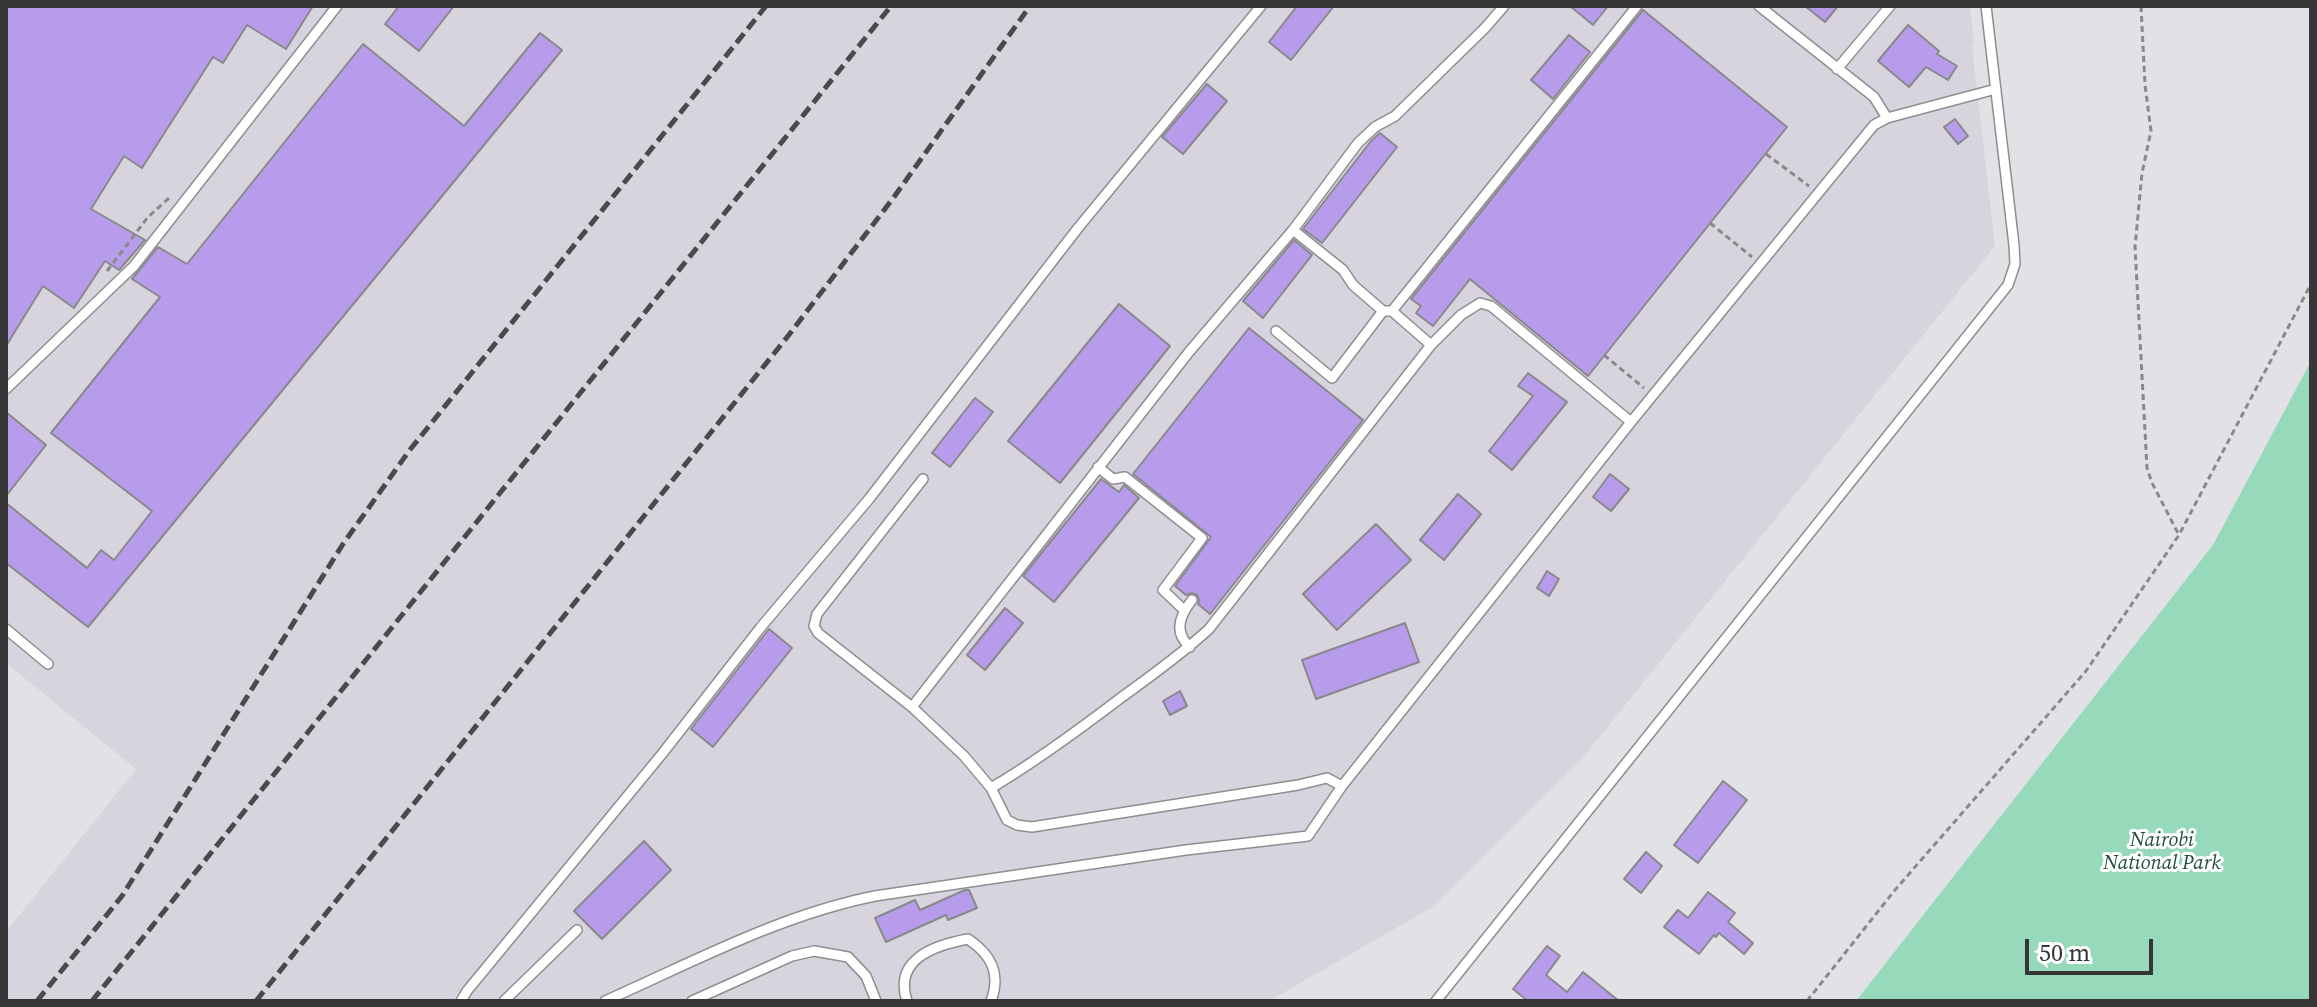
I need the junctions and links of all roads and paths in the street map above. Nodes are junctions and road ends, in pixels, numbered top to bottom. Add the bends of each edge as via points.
1 (337, 6) edge
2 (1261, 6) edge
3 (1504, 6) edge
4 (1637, 6) edge
5 (1759, 6) edge
6 (1890, 6) edge
7 (1986, 6) edge
8 (2141, 6) edge
9 (1837, 69) junction
10 (1996, 89) junction
11 (1887, 118) junction
12 (1766, 154) dead end
13 (1818, 194) junction
14 (1710, 223) dead end
15 (1293, 230) junction
16 (1761, 264) junction
17 (2311, 284) edge
18 (1387, 311) junction
19 (1276, 331) dead end
20 (1431, 345) junction
21 (1604, 355) dead end
22 (6, 389) edge
23 (1654, 395) junction
24 (1631, 422) junction
25 (1098, 467) junction
26 (923, 479) dead end
27 (2179, 535) junction
28 (1192, 600) dead end
29 (1184, 610) junction
30 (6, 629) edge
31 (1190, 647) junction
32 (48, 664) dead end
33 (912, 707) junction
34 (1342, 786) junction
35 (991, 788) junction
36 (577, 930) dead end
37 (461, 1001) edge
38 (504, 1001) edge
39 (605, 1001) edge
40 (692, 1001) edge
41 (876, 1001) edge
42 (907, 1001) edge
43 (991, 1001) edge
44 (1436, 1001) edge
45 (1807, 1001) edge

1 - 22 lane via 134,266
2 - 37 lane
3 - 15 lane via 1395,116 1358,143
4 - 18 lane
5 - 9 lane
6 - 9 lane
7 - 10 lane
8 - 27 path via 2151,131 2135,247 2147,468
9 - 11 lane via 1874,97
10 - 11 lane
10 - 44 lane via 2014,245 2008,285
11 - 13 lane via 1874,125
12 - 13 path
13 - 16 lane
14 - 16 path
15 - 18 lane
15 - 25 lane
16 - 23 lane
17 - 27 path
18 - 19 lane via 1332,378
18 - 20 lane
20 - 24 lane via 1461,315 1480,303 1491,306
20 - 31 lane
21 - 23 path
23 - 24 lane
24 - 34 lane
25 - 29 lane via 1113,479 1125,477 1202,538 1163,590
25 - 33 lane
26 - 33 lane via 817,614 814,626
27 - 45 path via 2086,671 1895,890
28 - 29 lane
29 - 31 lane via 1179,626
30 - 32 lane
31 - 35 lane
33 - 35 lane
34 - 35 lane via 1327,778 1032,827 1007,820
34 - 39 lane via 1308,836 839,903 788,920
36 - 38 lane
40 - 41 lane via 814,951 848,957 866,976
42 - 43 lane via 904,974 915,959 968,939 981,948 994,970 997,985

